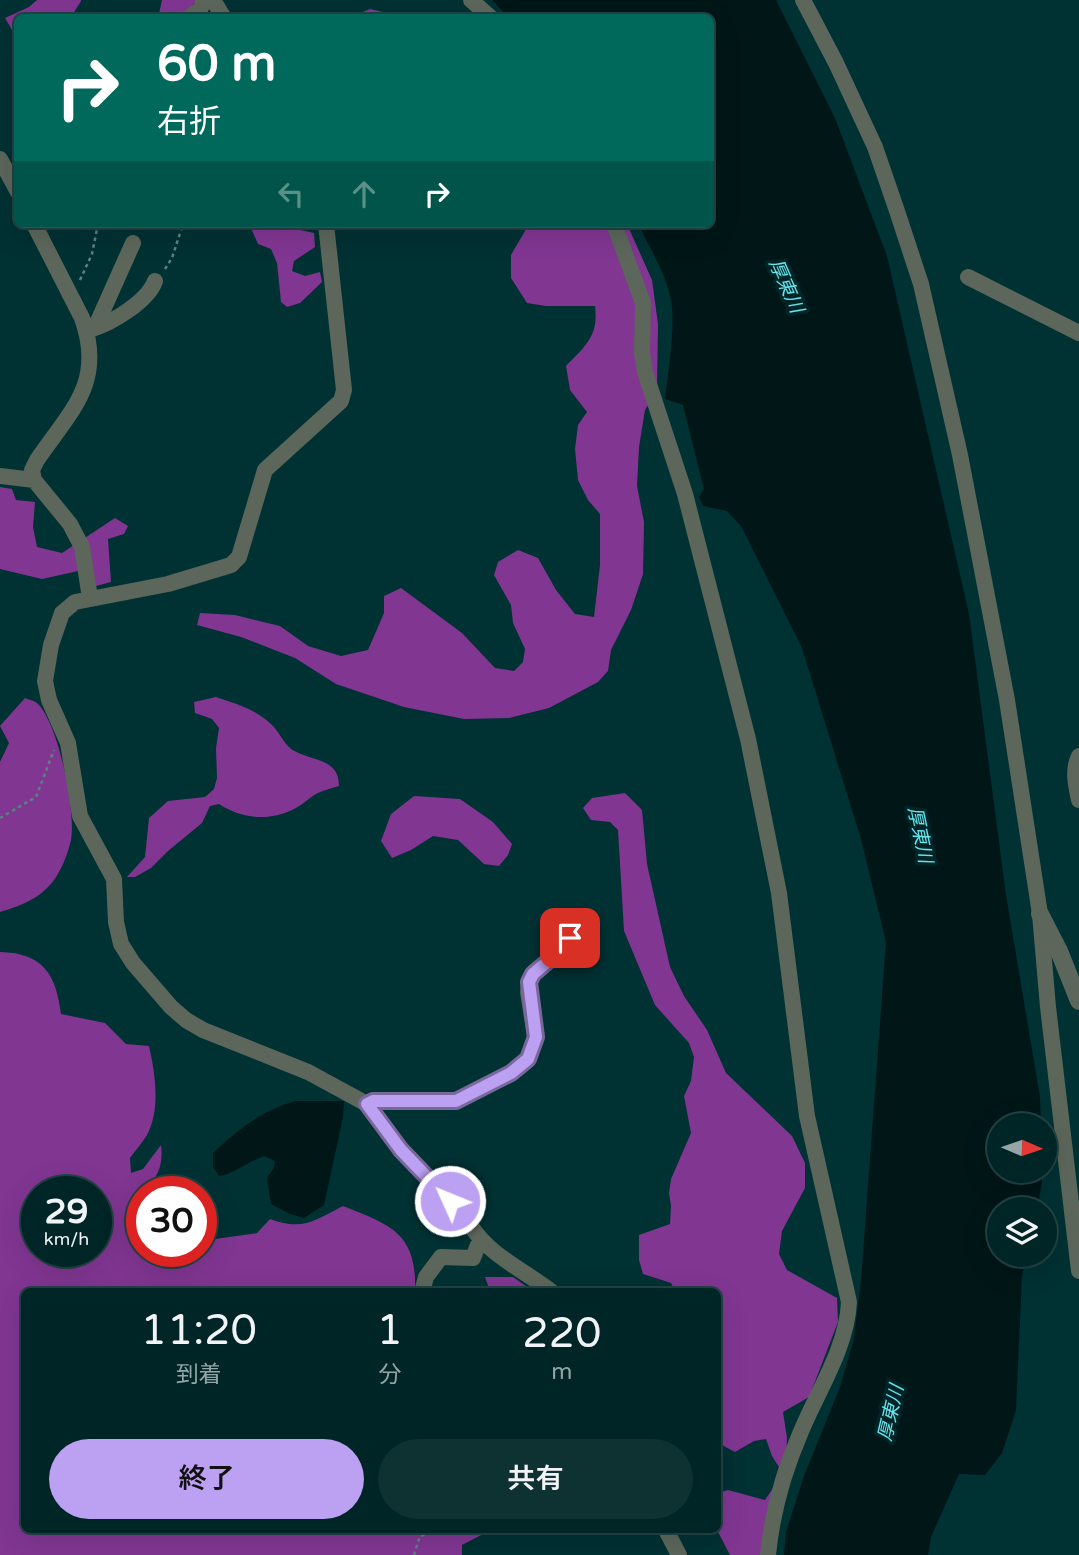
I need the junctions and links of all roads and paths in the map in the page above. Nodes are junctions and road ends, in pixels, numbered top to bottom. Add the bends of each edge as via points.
1 (204, 0) edge
2 (471, 0) edge
3 (803, 0) edge
4 (194, 14) edge
5 (487, 14) edge
6 (0, 159) edge
7 (14, 185) edge
8 (36, 228) edge
9 (97, 228) edge
10 (182, 228) edge
11 (326, 228) edge
12 (615, 228) edge
13 (133, 243) dead end
14 (968, 277) dead end
15 (155, 281) joint
16 (69, 293) junction
17 (91, 329) junction
18 (1079, 333) edge
19 (0, 476) edge
20 (34, 480) junction
21 (90, 598) junction
22 (62, 731) junction
23 (1079, 757) edge
24 (1079, 800) edge
25 (0, 818) edge
26 (1040, 914) junction
27 (570, 938) dead end
28 (1079, 1001) edge
29 (367, 1104) junction
30 (480, 1240) junction
31 (1079, 1271) edge
32 (423, 1288) edge
33 (547, 1288) edge
34 (431, 1533) edge
35 (668, 1533) edge
36 (414, 1555) edge
37 (679, 1555) edge
38 (768, 1555) edge

1 - 4 street
2 - 5 street
3 - 26 street via 874,148 921,284 981,555
6 - 7 street
8 - 16 street
9 - 16 path via 83,275
10 - 15 path via 172,258
11 - 21 street via 344,390 341,401 265,470 239,557 231,565 168,584
12 - 38 street via 643,303 645,372 685,494 748,739 779,893 807,1116 849,1302 841,1339 792,1455
13 - 17 street
14 - 18 street
15 - 17 street via 126,312
16 - 17 street
17 - 20 street via 87,383 37,460
19 - 20 street
20 - 21 street via 70,524 82,547
21 - 22 street via 75,602 62,614 51,645 45,681
22 - 25 path via 36,797
22 - 29 street via 80,816 114,879 121,944 133,963 186,1020 308,1072
23 - 24 street via 1075,776
26 - 28 street
26 - 31 street
27 - 29 street via 529,982 536,1037 528,1059 511,1073 456,1101
29 - 30 street
30 - 32 street via 473,1258 441,1257
30 - 33 street
34 - 36 path via 420,1536
35 - 37 street

